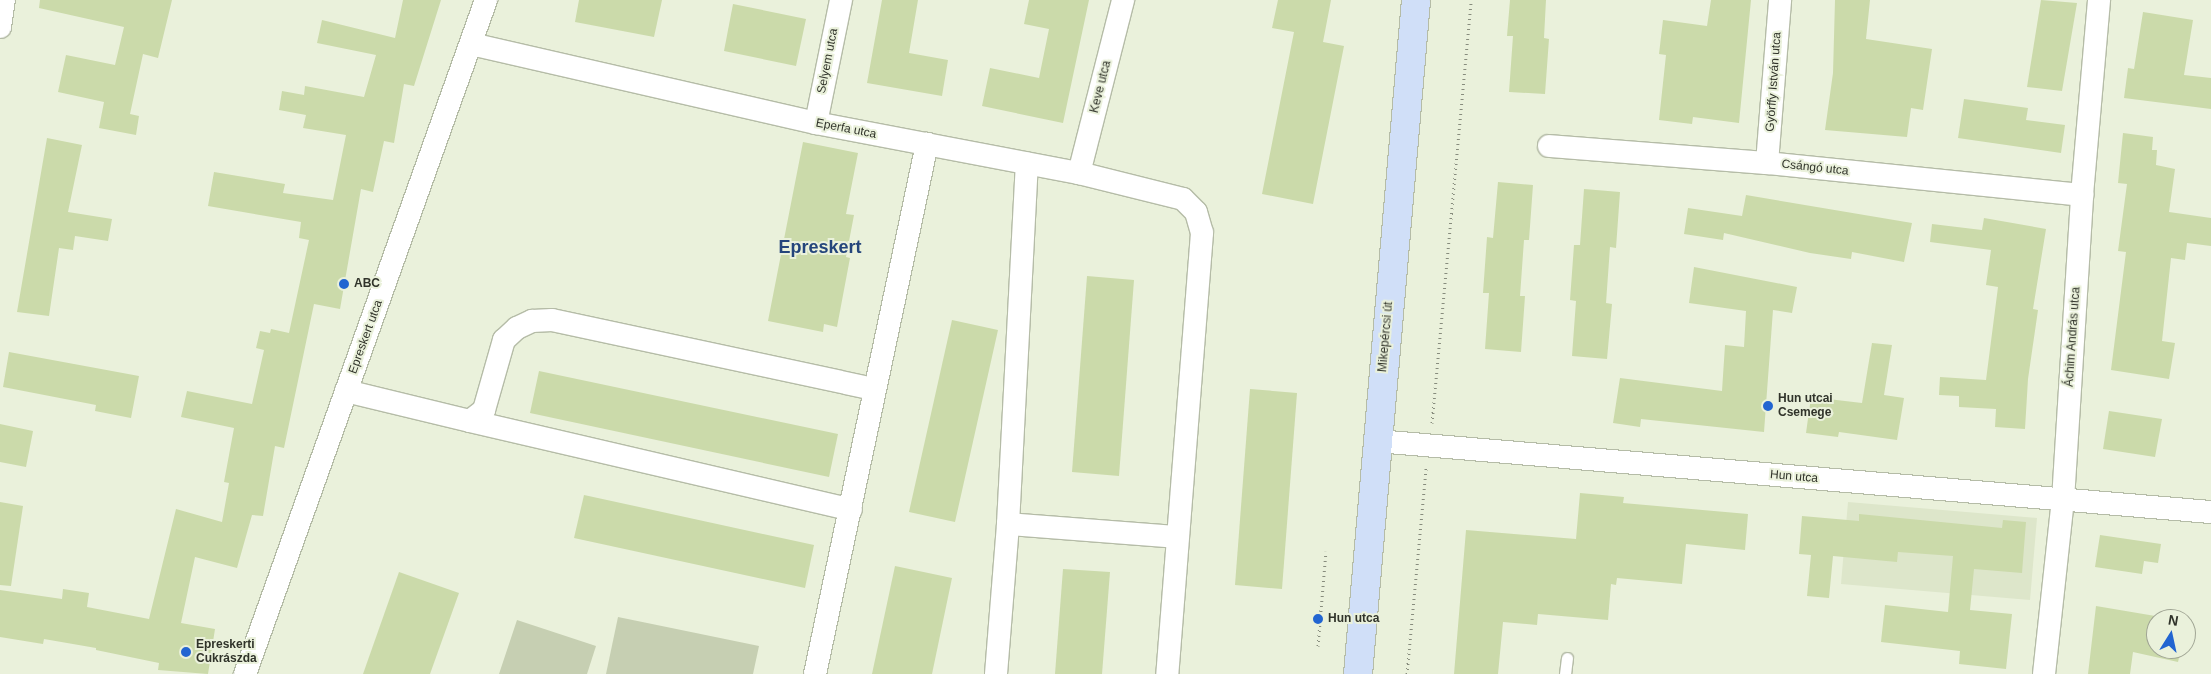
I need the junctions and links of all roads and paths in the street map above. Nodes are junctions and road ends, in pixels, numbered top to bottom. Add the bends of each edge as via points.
1 (4, 0) edge
2 (486, 0) edge
3 (840, 0) edge
4 (1123, 0) edge
5 (1416, 0) edge
6 (1471, 0) edge
7 (1780, 0) edge
8 (2099, 0) edge
9 (0, 27) edge
10 (471, 44) junction
11 (816, 123) junction
12 (927, 144) junction
13 (1549, 146) dead end
14 (1767, 163) junction
15 (1027, 164) junction
16 (1079, 173) junction
17 (2082, 195) junction
18 (875, 389) junction
19 (346, 391) junction
20 (470, 421) junction
21 (1377, 441) junction
22 (1429, 445) junction
23 (2063, 500) junction
24 (851, 510) junction
25 (2211, 512) edge
26 (1008, 524) junction
27 (1178, 537) junction
28 (1326, 551) dead end
29 (1318, 646) dead end
30 (1567, 658) dead end
31 (245, 674) edge
32 (815, 674) edge
33 (996, 674) edge
34 (1167, 674) edge
35 (1358, 674) edge
36 (1407, 674) edge
37 (1565, 674) edge
38 (2044, 674) edge

1 - 9 street
2 - 10 street, Epreskert utca
3 - 11 street, Selyem utca
4 - 16 street, Keve utca
5 - 21 main road, Mikepércsi út
6 - 22 path
7 - 14 street, Györffy István utca
8 - 17 street, Áchim András utca
10 - 11 street, Eperfa utca
10 - 19 street, Epreskert utca
11 - 12 street, Eperfa utca
12 - 15 street, Eperfa utca
12 - 18 street
13 - 14 street, Csángó utca
14 - 17 street, Csángó utca
15 - 16 street, Eperfa utca
15 - 26 street
16 - 27 street, Eperfa utca via 1183,199 1196,212 1202,233
17 - 23 street, Áchim András utca
18 - 20 street via 552,320 532,321 517,328 504,340 484,410
18 - 24 street
19 - 20 street
19 - 31 street, Epreskert utca
20 - 24 street
21 - 22 street, Hun utca
21 - 35 main road, Mikepércsi út
22 - 23 street, Hun utca
22 - 36 path
23 - 25 street, Hun utca
23 - 38 street, Áchim András utca
24 - 32 street
26 - 27 street
26 - 33 street
27 - 34 street
28 - 29 path
30 - 37 lane

